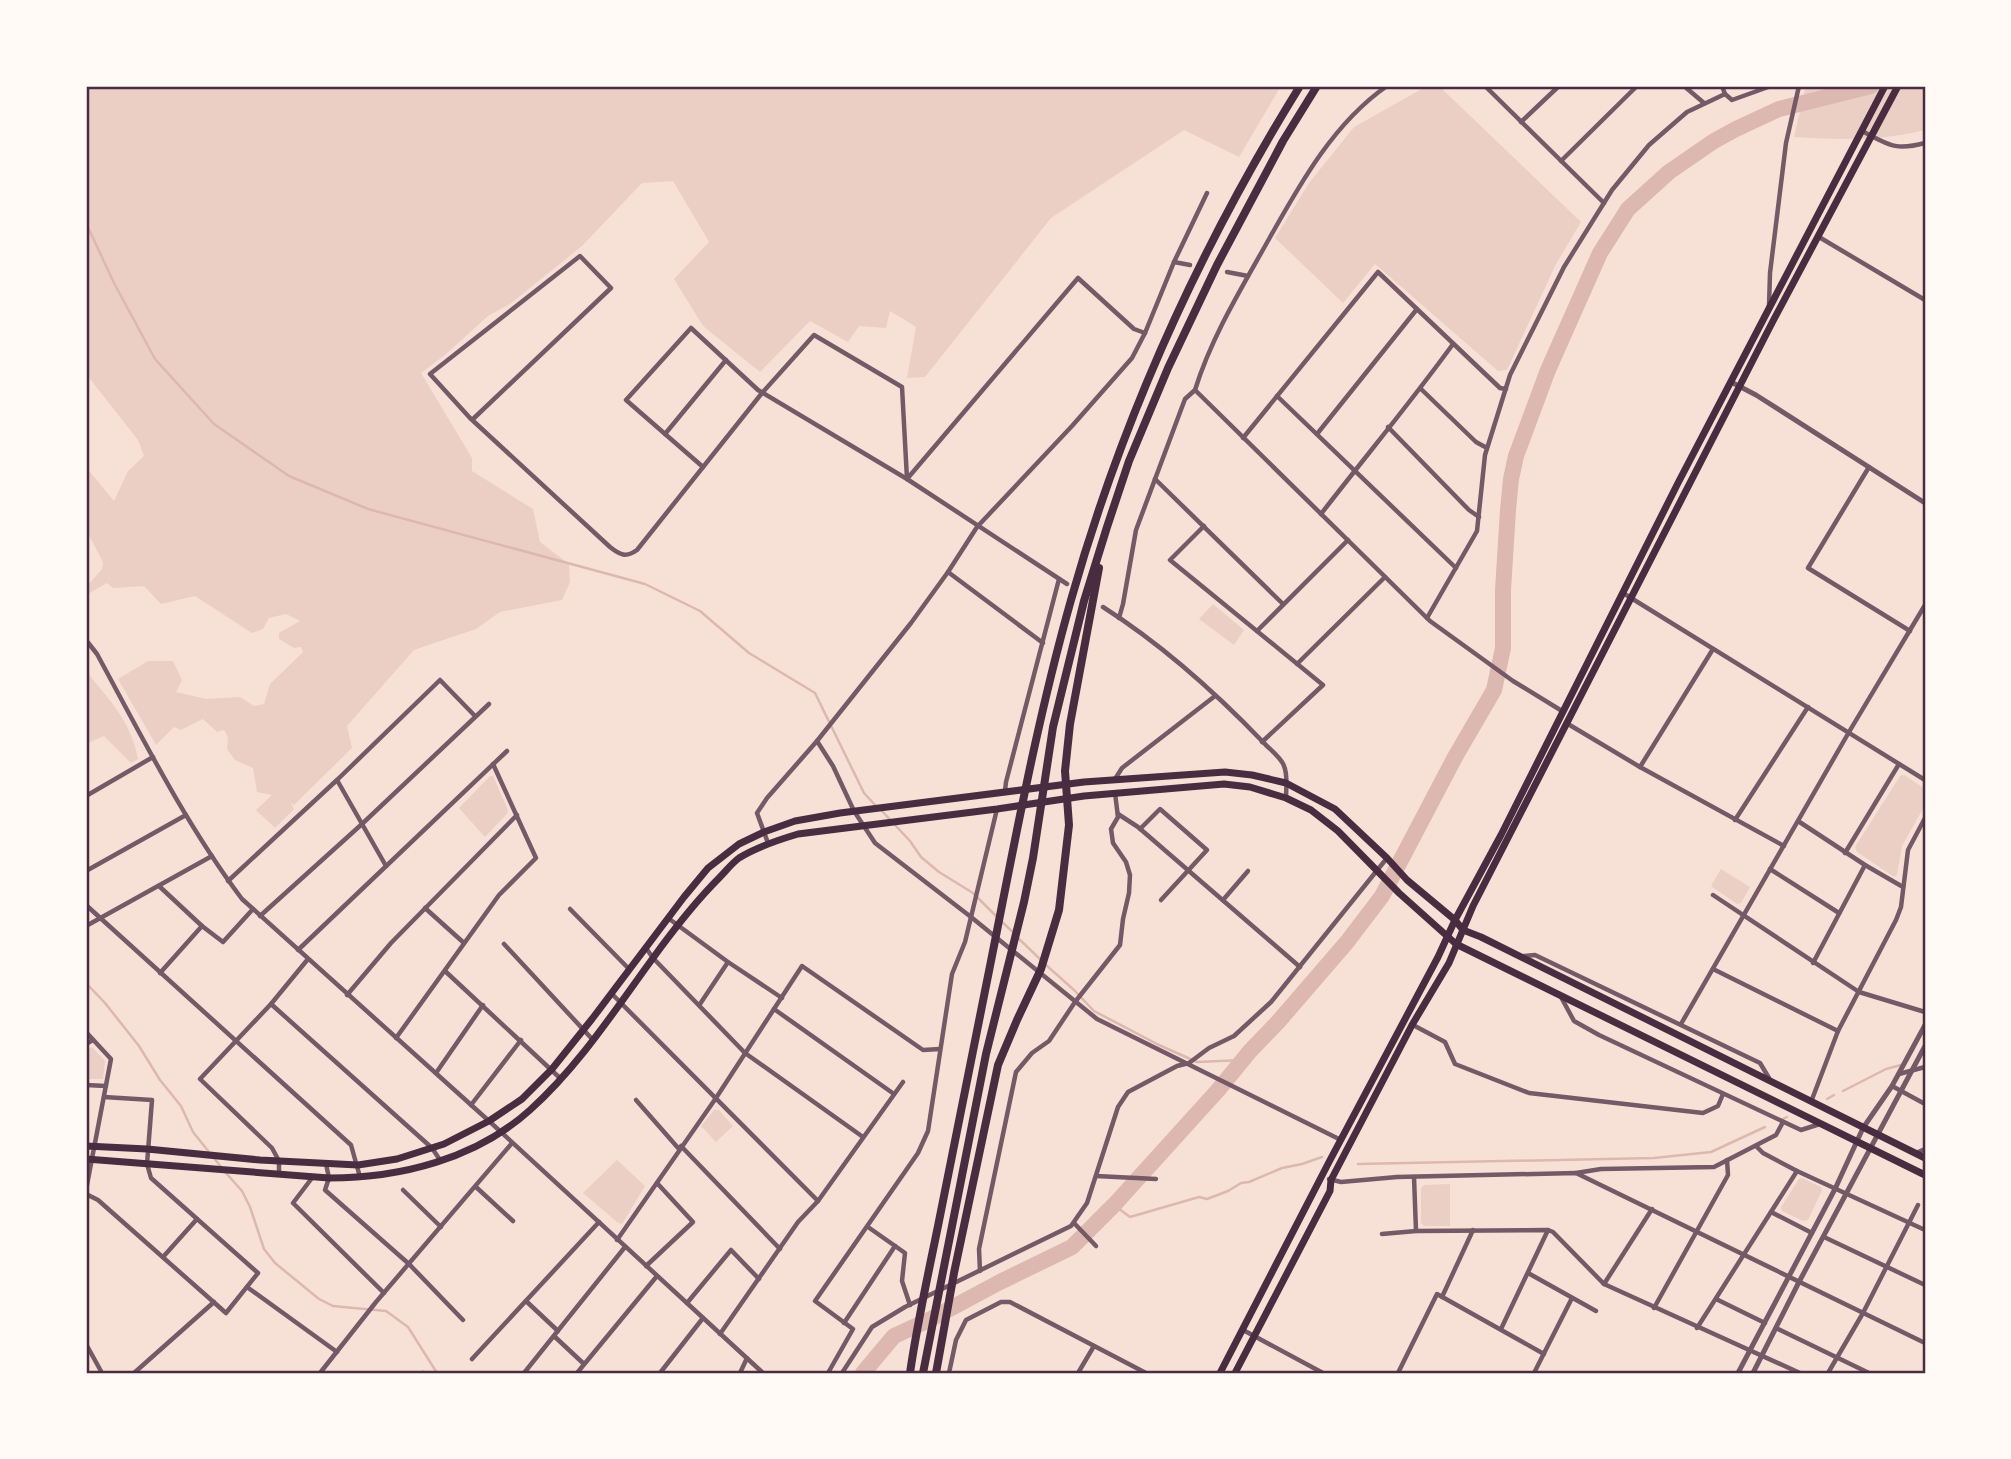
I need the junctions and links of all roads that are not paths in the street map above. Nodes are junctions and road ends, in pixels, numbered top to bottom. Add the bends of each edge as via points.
1 (1300, 86) edge
2 (1317, 86) edge
3 (1387, 86) edge
4 (1486, 86) edge
5 (1559, 86) edge
6 (1637, 86) edge
7 (1684, 86) edge
8 (1722, 86) edge
9 (1772, 86) edge
10 (1799, 86) edge
11 (1885, 86) edge
12 (1898, 86) edge
13 (1725, 94) junction
14 (1704, 103) junction
15 (1521, 122) junction
16 (1862, 131) junction
17 (1872, 136) junction
18 (1925, 142) edge
19 (1561, 161) junction
20 (1207, 193) dead end
21 (1604, 203) junction
22 (1819, 237) junction
23 (1174, 262) junction
24 (1190, 265) dead end
25 (1227, 272) dead end
26 (1248, 276) junction
27 (1925, 300) edge
28 (1417, 309) junction
29 (1768, 311) junction
30 (1145, 333) junction
31 (1453, 344) junction
32 (726, 360) junction
33 (1731, 382) junction
34 (1740, 386) junction
35 (1421, 388) junction
36 (1506, 389) junction
37 (1195, 390) junction
38 (762, 393) junction
39 (1277, 396) junction
40 (472, 420) junction
41 (1388, 427) junction
42 (665, 434) junction
43 (1317, 434) junction
44 (1243, 438) junction
45 (1487, 448) junction
46 (703, 467) junction
47 (1869, 467) junction
48 (1354, 470) junction
49 (1155, 478) junction
50 (907, 479) junction
51 (1925, 503) edge
52 (1321, 514) junction
53 (1479, 517) junction
54 (1203, 526) junction
55 (977, 527) junction
56 (1107, 527) junction
57 (1348, 540) junction
58 (1456, 568) junction
59 (948, 572) junction
60 (1385, 578) junction
61 (1059, 579) junction
62 (1067, 584) dead end
63 (1622, 592) junction
64 (1631, 598) junction
65 (1283, 604) junction
66 (1925, 605) edge
67 (1103, 607) dead end
68 (1119, 618) junction
69 (1427, 618) junction
70 (1257, 631) junction
71 (1910, 631) junction
72 (86, 640) edge
73 (1042, 643) junction
74 (1713, 649) junction
75 (1297, 664) junction
76 (1215, 696) junction
77 (489, 704) dead end
78 (1808, 707) junction
79 (1562, 711) junction
80 (475, 716) junction
81 (1568, 724) junction
82 (1849, 732) junction
83 (817, 741) junction
84 (1262, 742) junction
85 (507, 751) dead end
86 (153, 757) junction
87 (493, 764) junction
88 (1899, 764) junction
89 (1640, 767) junction
90 (1115, 779) junction
91 (337, 780) junction
92 (1925, 780) edge
93 (1286, 783) junction
94 (1005, 792) junction
95 (1115, 793) junction
96 (86, 796) edge
97 (1286, 798) junction
98 (997, 809) junction
99 (856, 811) junction
100 (1117, 813) junction
101 (186, 815) junction
102 (517, 815) junction
103 (1925, 818) edge
104 (1735, 820) junction
105 (1798, 821) junction
106 (362, 824) junction
107 (866, 825) junction
108 (1140, 829) junction
109 (764, 832) junction
110 (768, 844) junction
111 (1784, 846) junction
112 (1845, 853) junction
113 (212, 856) junction
114 (1387, 858) junction
115 (1865, 865) junction
116 (386, 866) junction
117 (1770, 869) junction
118 (1188, 870) junction
119 (86, 871) edge
120 (1248, 871) dead end
121 (1376, 871) junction
122 (228, 881) junction
123 (159, 886) junction
124 (1903, 887) junction
125 (1713, 895) dead end
126 (1161, 900) dead end
127 (1223, 900) junction
128 (86, 905) edge
129 (425, 908) junction
130 (253, 909) junction
131 (570, 909) dead end
132 (1839, 913) junction
133 (1744, 915) junction
134 (260, 916) junction
135 (971, 917) junction
136 (100, 918) junction
137 (668, 918) junction
138 (1455, 920) junction
139 (677, 925) junction
140 (86, 926) edge
141 (202, 926) junction
142 (1463, 930) junction
143 (1447, 936) junction
144 (464, 943) junction
145 (504, 944) dead end
146 (1456, 944) junction
147 (646, 947) junction
148 (298, 950) junction
149 (1519, 956) junction
150 (653, 958) junction
151 (308, 959) junction
152 (728, 962) junction
153 (1813, 963) junction
154 (1300, 967) junction
155 (1713, 969) junction
156 (629, 970) junction
157 (444, 971) junction
158 (160, 973) junction
159 (1859, 992) junction
160 (1558, 993) junction
161 (611, 994) junction
162 (348, 995) junction
163 (782, 998) junction
164 (1075, 1002) junction
165 (620, 1003) junction
166 (271, 1004) junction
167 (699, 1004) junction
168 (483, 1005) junction
169 (774, 1009) junction
170 (1925, 1012) edge
171 (1681, 1024) junction
172 (1412, 1025) junction
173 (1925, 1025) edge
174 (584, 1030) junction
175 (1838, 1031) junction
176 (86, 1032) edge
177 (396, 1038) junction
178 (93, 1040) junction
179 (521, 1040) junction
180 (593, 1040) junction
181 (235, 1041) junction
182 (86, 1044) edge
183 (1925, 1045) edge
184 (940, 1049) junction
185 (745, 1053) junction
186 (1189, 1063) junction
187 (1914, 1067) junction
188 (1925, 1067) edge
189 (552, 1069) junction
190 (436, 1073) junction
191 (1900, 1073) junction
192 (562, 1079) junction
193 (903, 1082) dead end
194 (1772, 1082) junction
195 (86, 1086) edge
196 (106, 1086) junction
197 (1892, 1086) junction
198 (1900, 1092) junction
199 (894, 1094) junction
200 (1723, 1094) junction
201 (104, 1097) junction
202 (716, 1098) junction
203 (636, 1100) dead end
204 (1811, 1102) junction
205 (1925, 1104) edge
206 (471, 1105) junction
207 (489, 1122) junction
208 (1783, 1122) junction
209 (1821, 1124) junction
210 (1863, 1128) junction
211 (501, 1133) junction
212 (1877, 1135) junction
213 (863, 1137) junction
214 (1342, 1140) junction
215 (1856, 1141) junction
216 (512, 1143) junction
217 (90, 1146) edge
218 (1756, 1146) junction
219 (432, 1148) junction
220 (680, 1148) junction
221 (148, 1149) junction
222 (1871, 1149) junction
223 (1925, 1149) edge
224 (1915, 1153) junction
225 (1925, 1158) edge
226 (89, 1159) edge
227 (1727, 1160) junction
228 (279, 1161) junction
229 (440, 1161) junction
230 (147, 1164) junction
231 (326, 1164) junction
232 (358, 1165) junction
233 (1797, 1171) junction
234 (1576, 1173) junction
235 (279, 1174) junction
236 (1322, 1175) junction
237 (1925, 1175) edge
238 (1096, 1176) junction
239 (312, 1177) junction
240 (1414, 1177) junction
241 (329, 1178) junction
242 (360, 1178) junction
243 (1156, 1178) dead end
244 (1331, 1180) junction
245 (656, 1183) junction
246 (476, 1186) junction
247 (1835, 1189) junction
248 (403, 1190) dead end
249 (86, 1192) edge
250 (1846, 1194) junction
251 (818, 1200) junction
252 (1918, 1205) dead end
253 (1652, 1209) junction
254 (1771, 1212) junction
255 (197, 1219) junction
256 (513, 1222) dead end
257 (599, 1222) junction
258 (1909, 1222) junction
259 (1074, 1223) junction
260 (441, 1227) junction
261 (868, 1227) junction
262 (1473, 1230) junction
263 (1548, 1230) junction
264 (1925, 1230) edge
265 (1416, 1231) junction
266 (1696, 1231) junction
267 (1812, 1233) junction
268 (1381, 1234) dead end
269 (1824, 1237) junction
270 (617, 1240) junction
271 (1096, 1245) dead end
272 (895, 1246) junction
273 (625, 1247) junction
274 (780, 1249) junction
275 (1745, 1254) junction
276 (163, 1257) junction
277 (409, 1264) junction
278 (646, 1266) junction
279 (1886, 1267) junction
280 (980, 1271) junction
281 (1528, 1273) junction
282 (657, 1276) junction
283 (1788, 1277) junction
284 (760, 1279) junction
285 (1799, 1282) junction
286 (1604, 1284) junction
287 (1925, 1286) edge
288 (247, 1287) junction
289 (384, 1293) junction
290 (1442, 1297) junction
291 (1572, 1298) junction
292 (1716, 1299) junction
293 (526, 1301) junction
294 (214, 1302) junction
295 (687, 1303) junction
296 (910, 1305) junction
297 (1654, 1308) junction
298 (1595, 1311) dead end
299 (1863, 1313) junction
300 (703, 1318) junction
301 (463, 1320) dead end
302 (844, 1322) junction
303 (1765, 1323) junction
304 (1697, 1328) junction
305 (1776, 1328) junction
306 (1243, 1329) junction
307 (1501, 1329) junction
308 (558, 1331) junction
309 (720, 1334) junction
310 (554, 1336) junction
311 (1255, 1336) junction
312 (1925, 1343) edge
313 (86, 1344) edge
314 (1094, 1346) junction
315 (337, 1352) junction
316 (1749, 1352) junction
317 (1544, 1353) junction
318 (1761, 1357) junction
319 (1837, 1357) junction
320 (747, 1358) junction
321 (472, 1359) dead end
322 (584, 1364) junction
323 (666, 1367) junction
324 (102, 1373) edge
325 (134, 1373) edge
326 (320, 1373) edge
327 (524, 1373) edge
328 (577, 1373) edge
329 (660, 1373) edge
330 (673, 1373) edge
331 (740, 1373) edge
332 (763, 1373) edge
333 (828, 1373) edge
334 (842, 1373) edge
335 (910, 1373) edge
336 (923, 1373) edge
337 (936, 1373) edge
338 (949, 1373) edge
339 (1078, 1373) edge
340 (1146, 1373) edge
341 (1220, 1373) edge
342 (1236, 1373) edge
343 (1323, 1373) edge
344 (1398, 1373) edge
345 (1534, 1373) edge
346 (1738, 1373) edge
347 (1753, 1373) edge
348 (1800, 1373) edge
349 (1828, 1373) edge
350 (1870, 1373) edge

1 - 335 highway via 1197,271 1149,376 1071,598 1040,724
2 - 56 highway via 1211,276 1158,391
3 - 26 street via 1367,100 1334,136
4 - 15 street
5 - 15 street
6 - 19 street
7 - 14 street
8 - 13 street
9 - 13 street via 1732,100
10 - 29 street via 1786,143
11 - 16 main road
12 - 17 main road
13 - 14 street
14 - 21 street via 1687,111 1649,145
15 - 19 street
16 - 17 street
16 - 29 main road
17 - 18 street via 1903,148
17 - 22 main road
19 - 21 street
20 - 23 street
21 - 36 street via 1564,267
22 - 27 street
22 - 34 main road
23 - 24 street
23 - 30 street
25 - 26 street
26 - 37 street via 1224,319
28 - 31 street
28 - 39 street via 1378,272
28 - 43 street
29 - 33 main road
30 - 50 street via 1134,329 1078,278
30 - 55 street via 1132,358
31 - 35 street
31 - 36 street
32 - 38 street
32 - 42 street
32 - 42 street via 691,328 626,400
33 - 34 street
33 - 63 main road
34 - 47 street
34 - 64 main road
35 - 41 street
35 - 45 street
36 - 45 street
37 - 44 street
37 - 49 street via 1185,399
38 - 46 street
38 - 50 street
38 - 50 street via 814,335 902,387
39 - 43 street
39 - 44 street
40 - 40 street via 611,288 580,256 430,374
40 - 46 street via 621,556 637,550
41 - 48 street
41 - 53 street
42 - 46 street
43 - 48 street
44 - 52 street
45 - 53 street
47 - 51 street
47 - 71 street via 1808,568
48 - 52 street
48 - 58 street
49 - 54 street
49 - 68 street via 1136,530
50 - 55 street
52 - 57 street
53 - 58 street via 1478,531
54 - 65 street
54 - 70 street via 1170,559
55 - 59 street
55 - 61 street
56 - 336 highway via 1053,727 1031,869 986,1054
56 - 337 highway via 1070,724 1065,771 1069,825 1059,910 1041,969 998,1065
57 - 60 street
57 - 65 street
58 - 69 street
59 - 73 street
59 - 83 street
60 - 69 street
60 - 75 street
61 - 62 street
61 - 73 street
63 - 64 street
63 - 79 main road
64 - 74 street
64 - 81 main road
65 - 70 street
66 - 71 street
67 - 68 street
68 - 76 street
69 - 79 street
70 - 75 street
71 - 82 street
72 - 86 street
73 - 94 street
74 - 78 street
74 - 89 street
75 - 84 street via 1323,685
76 - 84 street
76 - 90 street via 1122,768
77 - 80 street
78 - 82 street
78 - 104 street
79 - 138 main road
80 - 91 street via 440,680
80 - 106 street
81 - 89 street
81 - 142 main road
82 - 88 street
82 - 105 street
83 - 99 street
83 - 109 street via 757,813
84 - 93 street via 1284,765
85 - 87 street
86 - 96 street
86 - 101 street
87 - 102 street
87 - 116 street
88 - 92 street
88 - 112 street
89 - 104 street
90 - 93 main road via 1225,772
90 - 94 main road
91 - 106 street
91 - 122 street
93 - 97 street
93 - 114 main road via 1335,809
94 - 99 main road
95 - 97 main road via 1224,784
95 - 98 main road
95 - 100 street
97 - 121 main road via 1338,831
98 - 107 main road
98 - 135 street
99 - 107 street
99 - 109 main road via 795,821
100 - 108 street
100 - 164 street via 1112,843 1130,875 1120,945
101 - 113 street
101 - 119 street
102 - 129 street
102 - 144 street via 536,858 499,895
103 - 124 street via 1908,850
104 - 111 street
105 - 111 street
105 - 112 street
106 - 116 street
106 - 134 street
107 - 110 main road via 798,834
107 - 135 street via 875,843
108 - 118 street
108 - 118 street via 1160,809 1208,850
109 - 110 street
109 - 137 main road via 708,868
110 - 139 main road via 739,858
111 - 117 street
112 - 115 street
113 - 122 street
113 - 123 street
114 - 121 street
114 - 138 main road
115 - 124 street
115 - 132 street
116 - 148 street
117 - 132 street
117 - 133 street
118 - 126 street
118 - 127 street
120 - 127 street
121 - 143 main road
121 - 154 street
122 - 130 street
123 - 136 street
123 - 141 street
124 - 159 street via 1896,920
125 - 133 street
127 - 154 street
128 - 136 street
129 - 144 street
129 - 162 street
130 - 134 street
130 - 141 street via 223,942
131 - 156 street
132 - 153 street
133 - 153 street
133 - 155 street
134 - 148 street
135 - 164 street
135 - 184 street via 951,974
136 - 140 street
136 - 158 street
137 - 139 street
137 - 147 main road
138 - 142 main road
138 - 143 main road
139 - 150 main road
139 - 152 street
141 - 158 street
142 - 146 main road
142 - 149 main road
143 - 146 main road
143 - 214 main road
144 - 157 street
145 - 174 street
146 - 160 main road
146 - 172 main road
147 - 150 street
147 - 156 main road
148 - 151 street
149 - 171 street via 1535,956
149 - 194 main road
150 - 165 main road
150 - 167 street
151 - 162 street
151 - 166 street
152 - 163 street
152 - 167 street
153 - 159 street
154 - 186 street via 1234,1036
155 - 171 street
155 - 175 street
156 - 161 main road
157 - 168 street
157 - 177 street
158 - 181 street
159 - 170 street
159 - 175 street
160 - 200 street via 1574,1021
160 - 209 main road
161 - 165 street
161 - 174 main road
162 - 177 street
163 - 169 street
163 - 184 street via 802,966 923,1050
164 - 186 street via 1097,1019
164 - 280 street via 1049,1041 1016,1072 979,1249
165 - 180 main road
165 - 202 street
166 - 181 street
166 - 219 street
167 - 185 street
168 - 179 street
168 - 190 street
169 - 185 street
169 - 199 street
171 - 194 street via 1760,1063
172 - 200 street via 1445,1042 1455,1064 1529,1093 1703,1113 1718,1106
172 - 244 main road
173 - 191 street
174 - 180 street
174 - 189 main road
175 - 204 street
176 - 178 street
177 - 190 street
178 - 182 street
178 - 196 street via 111,1059
179 - 189 street
179 - 206 street
180 - 192 main road
181 - 228 street via 200,1079 272,1147
181 - 232 street via 351,1144
183 - 187 street
184 - 261 street via 928,1130 918,1153
185 - 202 street
185 - 213 street
186 - 214 street
186 - 238 street via 1128,1092 1118,1107
187 - 188 street
187 - 191 street
187 - 198 street
189 - 192 street
189 - 207 main road via 522,1099
190 - 206 street
191 - 197 street
192 - 211 main road
193 - 199 street
194 - 204 main road
195 - 196 street
196 - 201 street
197 - 198 street
197 - 210 street
198 - 205 street
198 - 212 street
199 - 213 street
200 - 208 street
201 - 217 street
201 - 221 street via 152,1100
202 - 220 street
202 - 251 street
203 - 220 street
204 - 210 main road
206 - 207 street
207 - 211 street
207 - 219 main road
208 - 209 street via 1801,1130
208 - 218 street via 1776,1135
209 - 215 main road
210 - 212 main road
210 - 215 street
211 - 216 street
211 - 229 main road
212 - 222 street
212 - 224 main road
213 - 251 street
214 - 236 main road
215 - 222 main road
215 - 247 street
216 - 246 street
216 - 257 street
217 - 221 main road
217 - 226 street
218 - 227 street
218 - 233 street
219 - 229 street
219 - 232 main road
220 - 245 street
220 - 274 street
221 - 228 main road
221 - 230 street
222 - 237 main road
222 - 250 street
223 - 224 street
224 - 225 main road
226 - 230 main road
226 - 249 street
227 - 234 street via 1714,1167
227 - 266 street via 1728,1175
228 - 231 main road
228 - 235 street
229 - 242 main road
230 - 235 main road
230 - 255 street via 151,1178
231 - 232 main road
231 - 241 street
232 - 242 street
233 - 247 street
233 - 254 street
234 - 240 street
234 - 253 street
235 - 239 main road
236 - 244 street
236 - 306 main road
238 - 243 street
238 - 259 street
239 - 241 main road
239 - 289 street via 293,1203
240 - 244 street
240 - 265 street
241 - 242 main road
241 - 277 street via 325,1190
244 - 311 main road via 1330,1191
245 - 270 street
245 - 278 street via 693,1222
246 - 256 street
246 - 260 street
247 - 250 street
247 - 267 street
248 - 260 street
249 - 276 street
250 - 258 street
250 - 269 street
251 - 274 street
252 - 258 street
253 - 266 street
253 - 286 street
254 - 267 street
254 - 275 street
255 - 276 street
255 - 288 street via 258,1273
257 - 270 street
257 - 293 street
258 - 264 street
258 - 279 street
259 - 271 street
259 - 280 street
260 - 277 street
261 - 272 street
261 - 302 street via 815,1301
262 - 263 street
262 - 265 street
262 - 290 street
263 - 281 street
263 - 286 street
265 - 268 street
266 - 275 street
266 - 297 street
267 - 283 street
269 - 279 street
269 - 285 street
270 - 273 street
272 - 296 street via 905,1253 902,1281
272 - 302 street
273 - 278 street
273 - 308 street
274 - 284 street
275 - 283 street
275 - 292 street
276 - 294 street
277 - 289 street
277 - 301 street
278 - 282 street
279 - 287 street
279 - 299 street
280 - 296 street
281 - 291 street
281 - 307 street
282 - 295 street
282 - 322 street
283 - 285 street
283 - 303 street
284 - 295 street via 732,1250
284 - 309 street
285 - 299 street
285 - 305 street
286 - 297 street
288 - 294 street via 226,1313
288 - 315 street
289 - 315 street
290 - 307 street
290 - 344 street via 1437,1294
291 - 298 street
291 - 317 street
292 - 303 street
292 - 304 street
293 - 308 street
293 - 321 street
294 - 325 street
295 - 300 street
296 - 334 street via 872,1327
297 - 304 street
299 - 312 street
299 - 319 street
300 - 309 street
300 - 323 street
302 - 333 street via 852,1329
303 - 316 street
304 - 316 street
305 - 318 street
305 - 319 street
306 - 311 street
306 - 341 main road
307 - 317 street
308 - 310 street
309 - 320 street
310 - 322 street
310 - 327 street
311 - 342 main road
311 - 343 street
313 - 324 street
314 - 338 street via 1010,1302 1001,1302 966,1320
314 - 339 street
314 - 340 street
315 - 326 street
316 - 318 street
316 - 346 street
317 - 345 street
318 - 347 street
318 - 348 street
319 - 349 street
319 - 350 street
320 - 331 street
320 - 332 street
322 - 328 street
323 - 329 street
323 - 330 street

